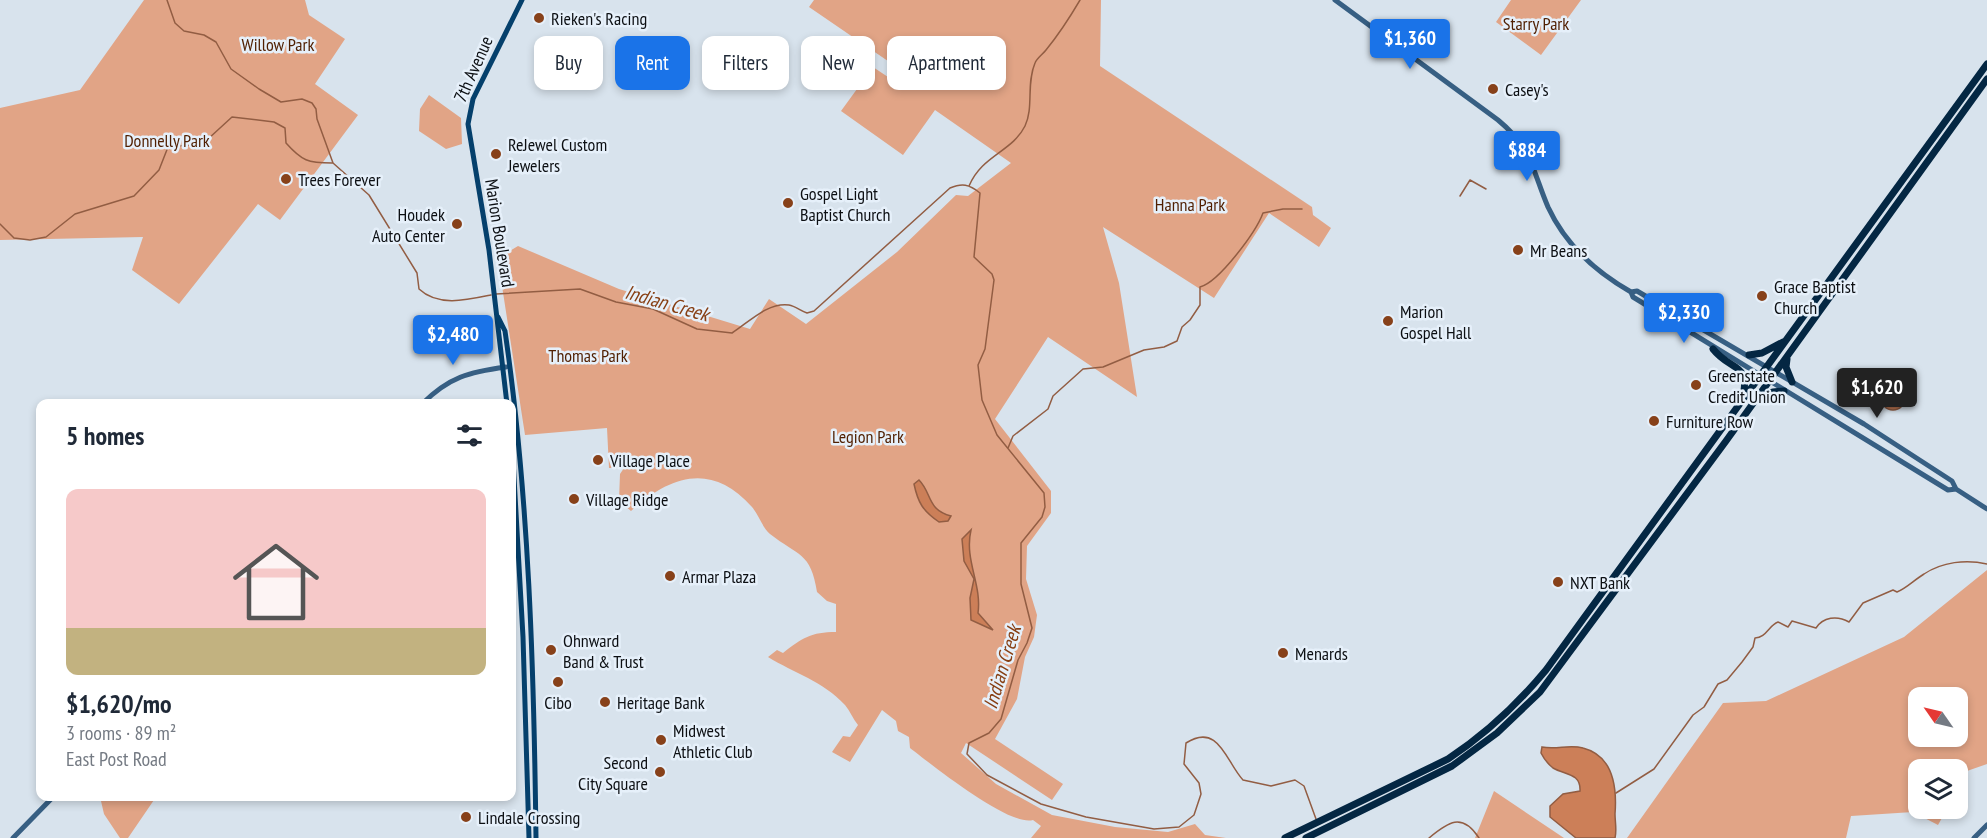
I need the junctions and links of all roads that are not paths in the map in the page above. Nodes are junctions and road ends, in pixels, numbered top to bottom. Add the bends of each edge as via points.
1 (522, 0) edge
2 (1335, 0) edge
3 (1987, 64) edge
4 (1987, 80) edge
5 (471, 154) joint
6 (1631, 292) junction
7 (498, 317) junction
8 (1788, 338) junction
9 (1713, 349) junction
10 (1749, 355) junction
11 (1788, 355) junction
12 (1768, 366) junction
13 (510, 367) junction
14 (503, 368) junction
15 (1776, 372) junction
16 (1760, 377) junction
17 (1768, 382) junction
18 (1792, 382) junction
19 (1784, 391) junction
20 (428, 399) edge
21 (506, 399) edge
22 (514, 399) edge
23 (1754, 402) junction
24 (1741, 405) junction
25 (516, 415) edge
26 (1956, 489) junction
27 (1987, 509) edge
28 (516, 512) edge
29 (49, 801) edge
30 (1987, 825) edge
31 (13, 838) edge
32 (529, 838) edge
33 (536, 838) edge
34 (1285, 838) edge
35 (1305, 838) edge
36 (1974, 838) edge

1 - 5 main road, 7th Avenue via 473,99 468,124
2 - 6 main road via 1519,138 1564,234 1593,266
3 - 8 highway
4 - 11 highway
5 - 7 main road, Marion Boulevard
6 - 9 main road
6 - 10 main road via 1637,291
7 - 13 main road, Marion Boulevard via 505,331
7 - 14 main road, Marion Boulevard
8 - 10 highway via 1769,351
8 - 12 highway
9 - 16 main road
9 - 24 highway via 1743,374 1746,380
10 - 12 main road
11 - 15 highway
11 - 18 highway via 1786,363
12 - 15 main road
12 - 16 highway
13 - 14 main road
13 - 22 main road, Marion Boulevard
14 - 20 main road via 452,379
14 - 21 main road, Marion Boulevard
15 - 17 highway
15 - 18 main road
16 - 17 main road
16 - 24 highway
17 - 19 main road
17 - 23 highway
18 - 26 main road via 1908,452 1952,481
19 - 23 highway via 1766,394
19 - 26 main road via 1948,490
23 - 35 highway via 1528,704 1452,766
24 - 34 highway via 1522,698 1473,743 1448,759
25 - 33 main road, Marion Boulevard
26 - 27 main road
28 - 32 main road
29 - 31 main road
30 - 36 main road

